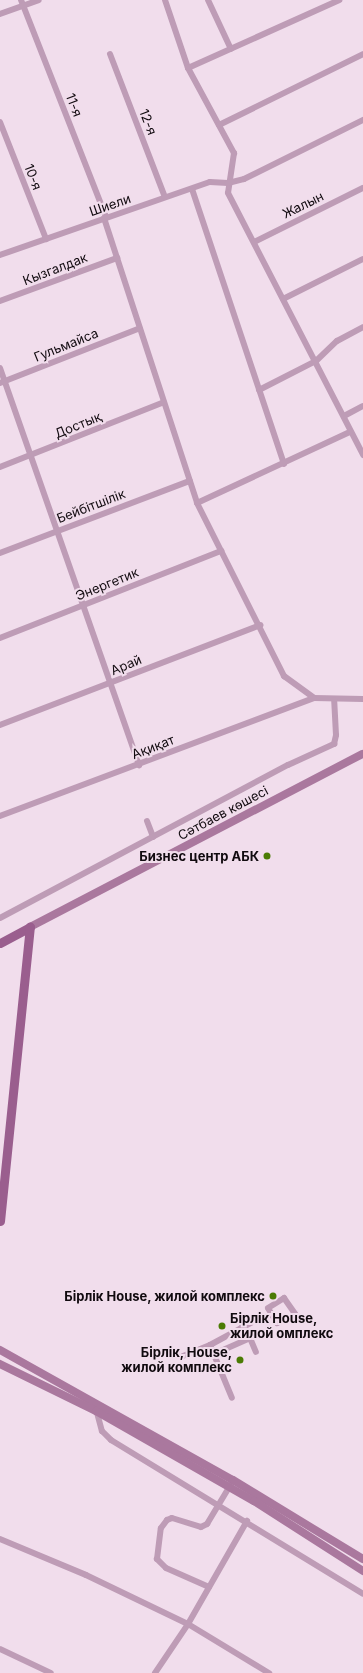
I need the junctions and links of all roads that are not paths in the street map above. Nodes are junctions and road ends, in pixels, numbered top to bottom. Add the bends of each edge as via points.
1 (39, 0) edge
2 (165, 0) edge
3 (208, 0) edge
4 (339, 0) edge
5 (22, 2) edge
6 (0, 14) edge
7 (231, 49) junction
8 (110, 54) dead end
9 (363, 54) edge
10 (188, 68) junction
11 (363, 120) edge
12 (0, 122) edge
13 (219, 125) junction
14 (228, 183) junction
15 (192, 188) junction
16 (363, 188) edge
17 (165, 197) junction
18 (105, 218) junction
19 (46, 239) junction
20 (254, 242) junction
21 (0, 255) edge
22 (117, 258) junction
23 (363, 259) edge
24 (283, 298) junction
25 (0, 301) edge
26 (363, 327) edge
27 (140, 328) junction
28 (316, 361) junction
29 (0, 368) edge
30 (2, 382) edge
31 (259, 390) junction
32 (164, 402) junction
33 (363, 406) edge
34 (344, 416) junction
35 (350, 432) junction
36 (363, 455) edge
37 (30, 456) junction
38 (284, 464) junction
39 (0, 467) edge
40 (190, 481) junction
41 (198, 503) junction
42 (57, 532) junction
43 (221, 551) junction
44 (0, 553) edge
45 (83, 605) junction
46 (260, 626) junction
47 (0, 638) edge
48 (112, 683) junction
49 (314, 698) junction
50 (363, 699) edge
51 (334, 700) junction
52 (0, 725) edge
53 (363, 754) edge
54 (140, 764) junction
55 (0, 816) edge
56 (147, 821) dead end
57 (153, 837) junction
58 (0, 918) edge
59 (30, 927) junction
60 (0, 943) edge
61 (0, 1221) edge
62 (295, 1314) joint
63 (258, 1318) dead end
64 (241, 1328) junction
65 (250, 1338) junction
66 (210, 1344) junction
67 (0, 1350) edge
68 (256, 1352) dead end
69 (214, 1354) junction
70 (183, 1356) dead end
71 (0, 1364) edge
72 (232, 1398) dead end
73 (94, 1402) junction
74 (96, 1411) junction
75 (231, 1483) junction
76 (219, 1505) junction
77 (247, 1521) junction
78 (0, 1539) edge
79 (363, 1559) edge
80 (363, 1571) edge
81 (209, 1587) junction
82 (363, 1594) edge
83 (188, 1624) junction
84 (0, 1649) edge
85 (51, 1673) edge
86 (155, 1673) edge
87 (269, 1673) edge

1 - 5 street
2 - 10 street
3 - 7 street
4 - 7 street
5 - 6 street
5 - 18 street, 11-я
7 - 10 street
8 - 17 street, 12-я
9 - 13 street
10 - 13 street
11 - 14 street, Шиели via 244,179
12 - 19 street, 10-я
13 - 14 street via 234,153
14 - 15 street, Шиели via 210,182
14 - 20 street via 228,193
15 - 17 street, Шиели
15 - 31 street
16 - 20 street, Жалын
17 - 18 street, Шиели
18 - 19 street, Шиели
18 - 22 street, 11-я
19 - 21 street, Шиели
20 - 24 street
22 - 25 street, Кызгалдак
22 - 27 street, 11-я
23 - 24 street
24 - 28 street
26 - 28 street via 337,341
27 - 30 street, Гульмайса
27 - 32 street, 11-я
28 - 31 street
28 - 34 street
29 - 30 street
30 - 37 street
31 - 38 street
32 - 37 street, Достық
32 - 40 street, 11-я
33 - 34 street
34 - 35 street
35 - 36 street
35 - 38 street
37 - 39 street, Достық
37 - 42 street
38 - 41 street
40 - 41 street, 11-я
40 - 42 street, Бейбітшілік
41 - 43 street, 11-я
42 - 44 street, Бейбітшілік
42 - 45 street
43 - 45 street, Энергетик
43 - 46 street, 11-я
45 - 47 street, Энергетик
45 - 48 street
46 - 48 street, Арай
46 - 49 street, 11-я via 284,676
48 - 52 street, Арай
48 - 54 street
49 - 51 street
49 - 54 street, Ақиқат
50 - 51 street
51 - 57 street via 334,744 288,765
53 - 59 main road, Сәтбаев көшесі
54 - 55 street, Ақиқат
56 - 57 street
57 - 58 street
59 - 60 main road
59 - 61 main road
62 - 62 street via 284,1298 268,1308 277,1323
63 - 64 street
64 - 65 street
64 - 66 street
65 - 68 street
65 - 69 street
66 - 69 street
66 - 70 street
67 - 73 main road
69 - 72 street
71 - 74 main road
73 - 74 street
73 - 75 main road
74 - 75 main road
74 - 76 street via 102,1431 111,1440
75 - 76 street
75 - 79 main road
75 - 80 main road
76 - 77 street
76 - 81 street via 207,1524 201,1527 172,1518 167,1520 161,1528 157,1559 166,1568
77 - 81 street
77 - 82 street
78 - 83 street via 86,1575
81 - 83 street
83 - 86 street
83 - 87 street
84 - 85 street

